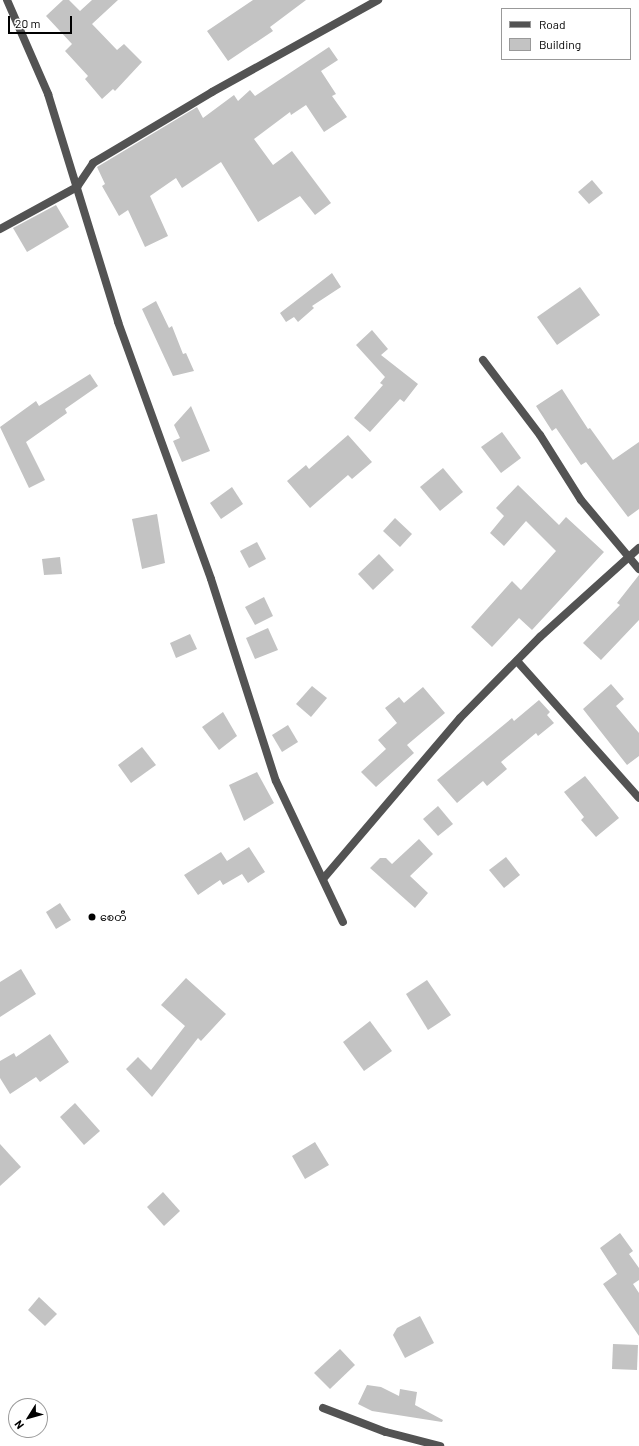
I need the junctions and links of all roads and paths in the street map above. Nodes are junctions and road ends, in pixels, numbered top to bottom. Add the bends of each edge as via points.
1 (7, 0) edge
2 (378, 0) edge
3 (77, 187) junction
4 (0, 228) edge
5 (483, 360) dead end
6 (639, 548) edge
7 (627, 558) junction
8 (639, 569) edge
9 (517, 661) junction
10 (639, 798) edge
11 (322, 879) junction
12 (343, 922) dead end
13 (323, 1408) dead end
14 (440, 1446) edge

1 - 3 street via 48,94
2 - 3 street via 212,92 93,163
3 - 4 street
3 - 11 street via 118,322 211,579 276,782
5 - 7 street via 540,436 581,500
6 - 7 street
7 - 8 street
7 - 9 street
9 - 10 street
9 - 11 street via 460,718
11 - 12 street
13 - 14 street via 386,1432

